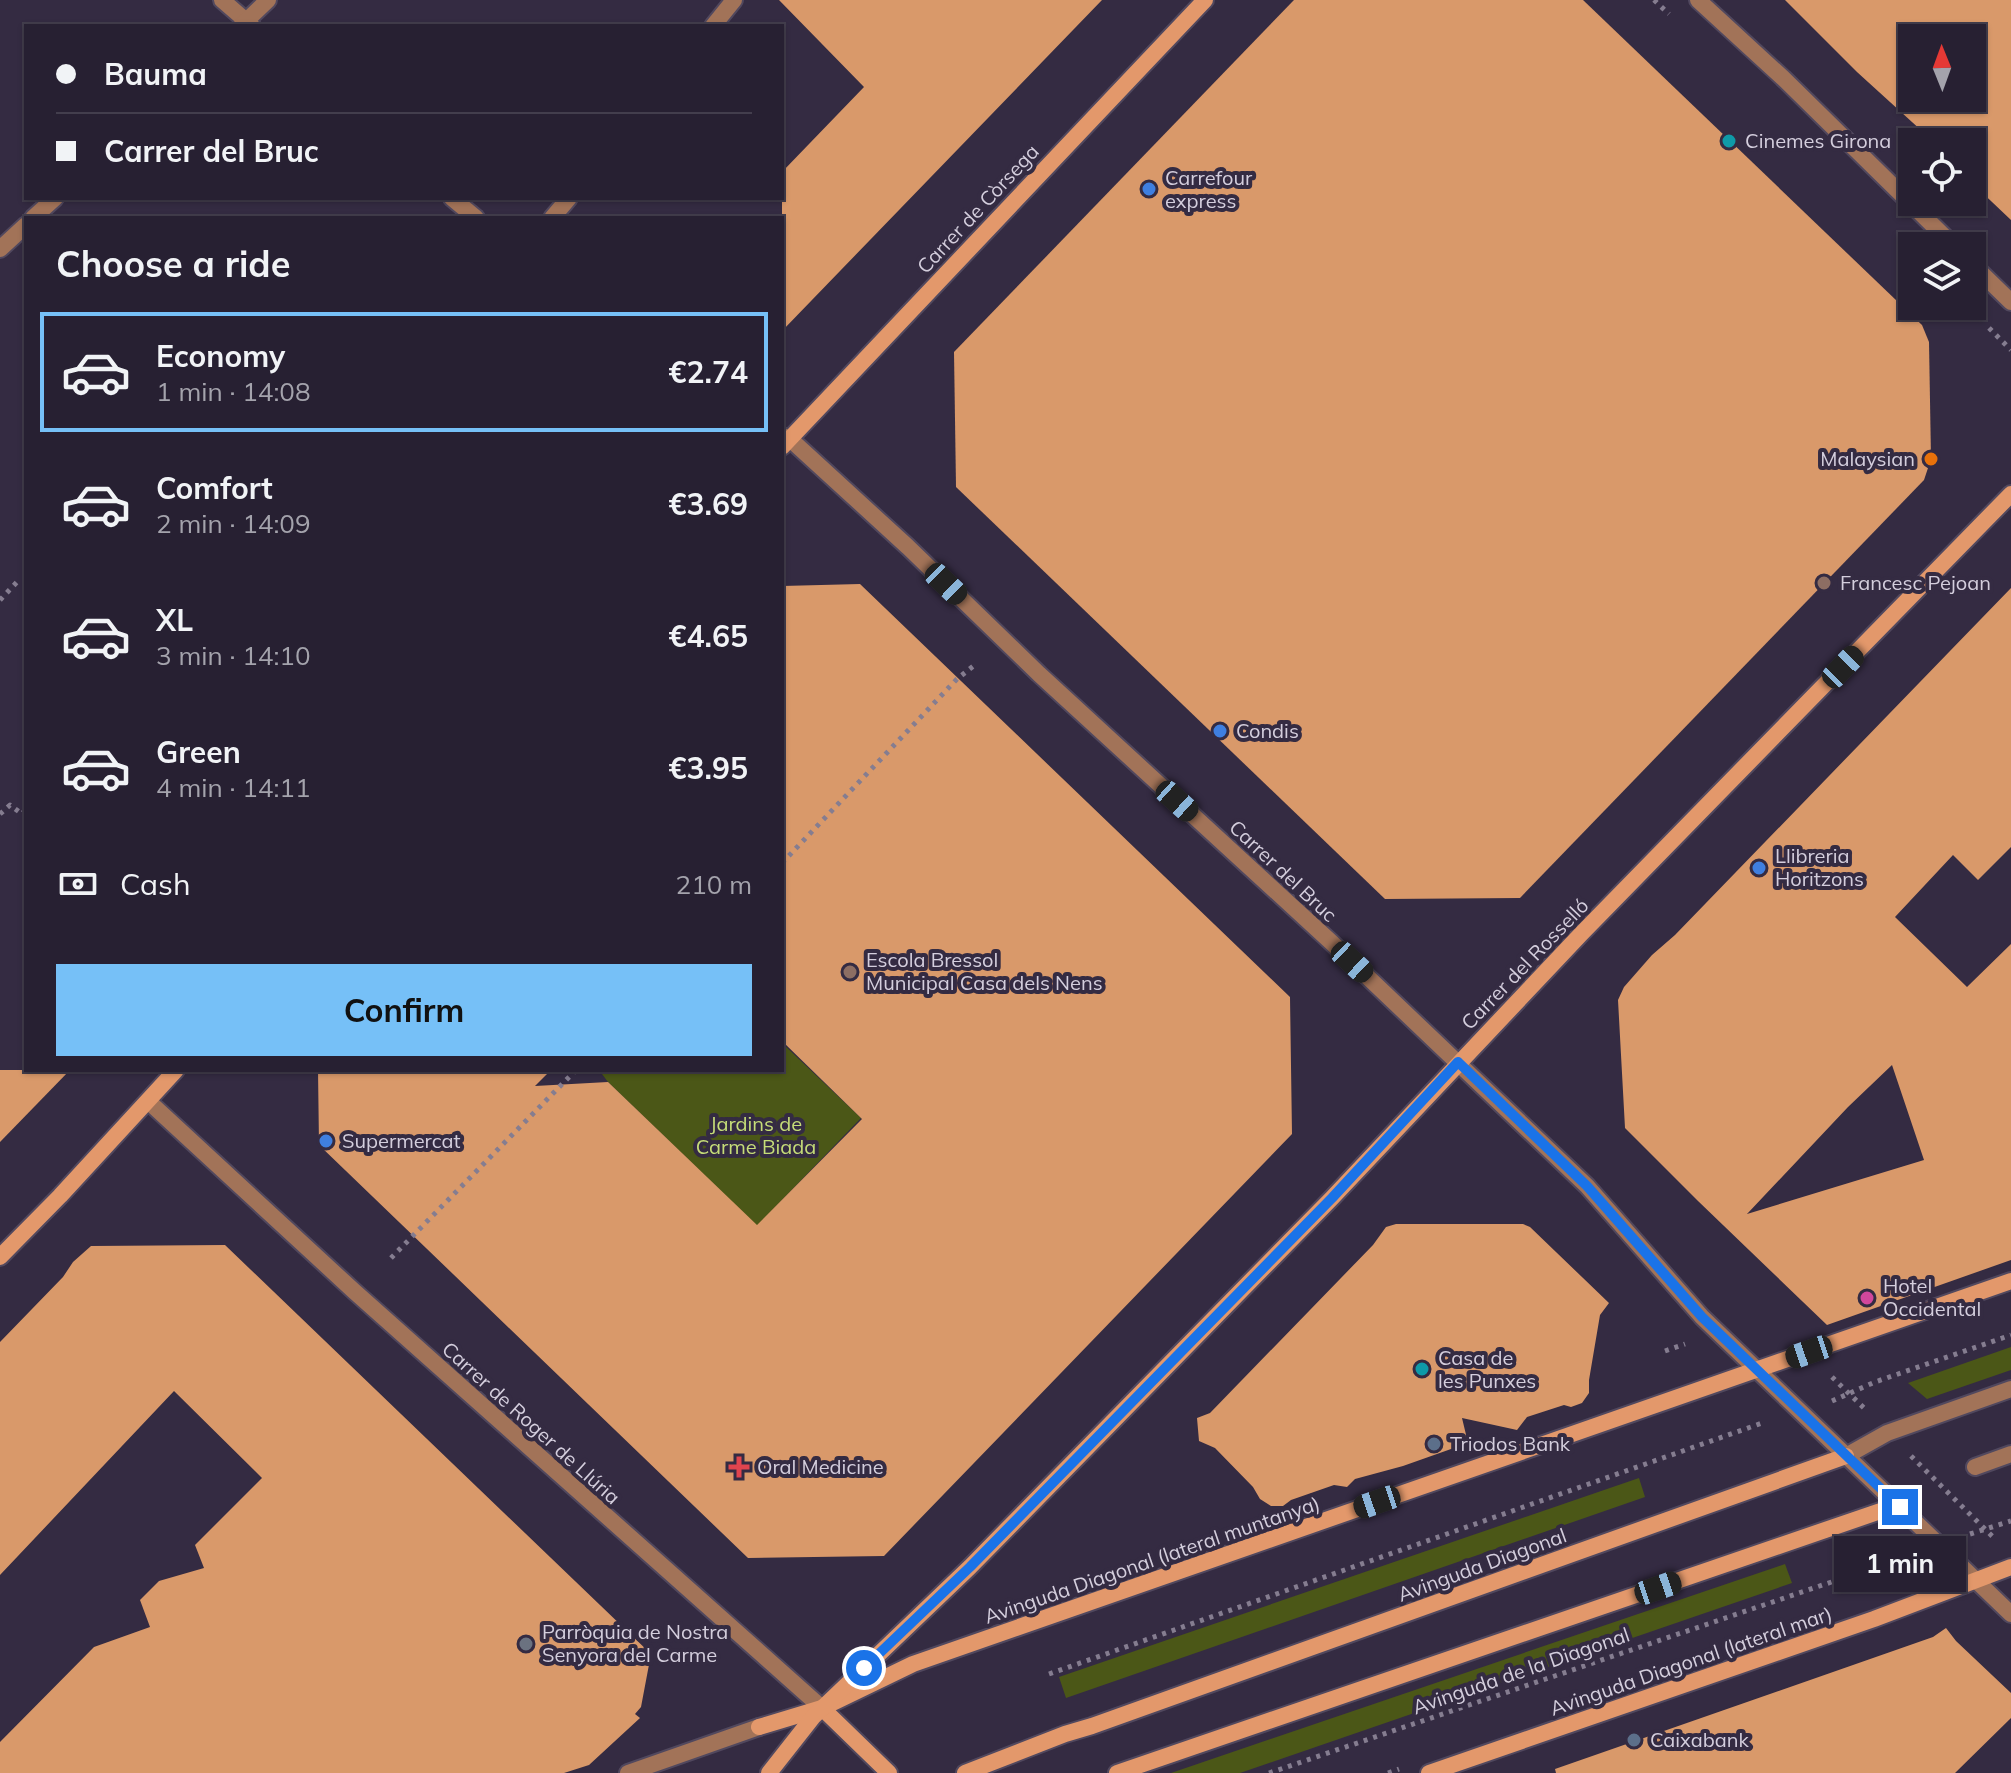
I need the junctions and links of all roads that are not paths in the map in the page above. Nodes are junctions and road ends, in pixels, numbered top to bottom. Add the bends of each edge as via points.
1 (222, 0) edge
2 (268, 0) edge
3 (734, 0) edge
4 (1205, 0) edge
5 (1698, 0) edge
6 (246, 24) edge
7 (715, 24) edge
8 (53, 200) edge
9 (454, 200) edge
10 (567, 200) edge
11 (35, 216) edge
12 (474, 216) edge
13 (554, 216) edge
14 (24, 227) edge
15 (1940, 232) edge
16 (0, 249) edge
17 (1986, 278) edge
18 (2011, 302) edge
19 (785, 441) edge
20 (2011, 494) edge
21 (1458, 1062) junction
22 (174, 1072) edge
23 (148, 1101) junction
24 (3, 1248) edge
25 (2011, 1281) edge
26 (1757, 1370) junction
27 (2011, 1389) edge
28 (2011, 1454) edge
29 (1846, 1456) junction
30 (1975, 1467) dead end
31 (1898, 1505) junction
32 (2011, 1567) edge
33 (1976, 1580) junction
34 (2011, 1614) edge
35 (822, 1708) junction
36 (628, 1773) edge
37 (769, 1773) edge
38 (889, 1773) edge
39 (965, 1773) edge
40 (1117, 1773) edge
41 (1429, 1773) edge

1 - 6 street
2 - 6 street
3 - 7 street
4 - 19 street, Carrer de Còrsega
5 - 15 street
8 - 11 street
9 - 12 street
10 - 13 street
14 - 16 street
17 - 18 street
19 - 21 street, Carrer del Bruc via 908,547
20 - 21 street, Carrer del Rosselló
21 - 26 street, Carrer del Bruc via 1587,1186 1702,1317
21 - 35 street, Carrer del Rosselló via 970,1567
22 - 23 street
23 - 24 street
23 - 35 street, Carrer de Roger de Llúria
25 - 26 street, Avinguda Diagonal (lateral muntanya)
26 - 29 street, Carrer del Bruc
26 - 35 street, Avinguda Diagonal (lateral muntanya) via 913,1664
27 - 29 street, Avinguda Diagonal via 1887,1433
28 - 30 street
29 - 31 street, Carrer del Bruc
29 - 39 street, Avinguda Diagonal
31 - 33 street, Carrer del Bruc
31 - 40 street
32 - 33 street, Avinguda Diagonal (lateral mar)
33 - 34 street, Carrer del Bruc
33 - 41 street, Avinguda Diagonal (lateral mar)
35 - 36 street, Avinguda Diagonal (lateral muntanya)
35 - 37 street, Carrer del Rosselló
35 - 38 street, Carrer de Roger de Llúria

